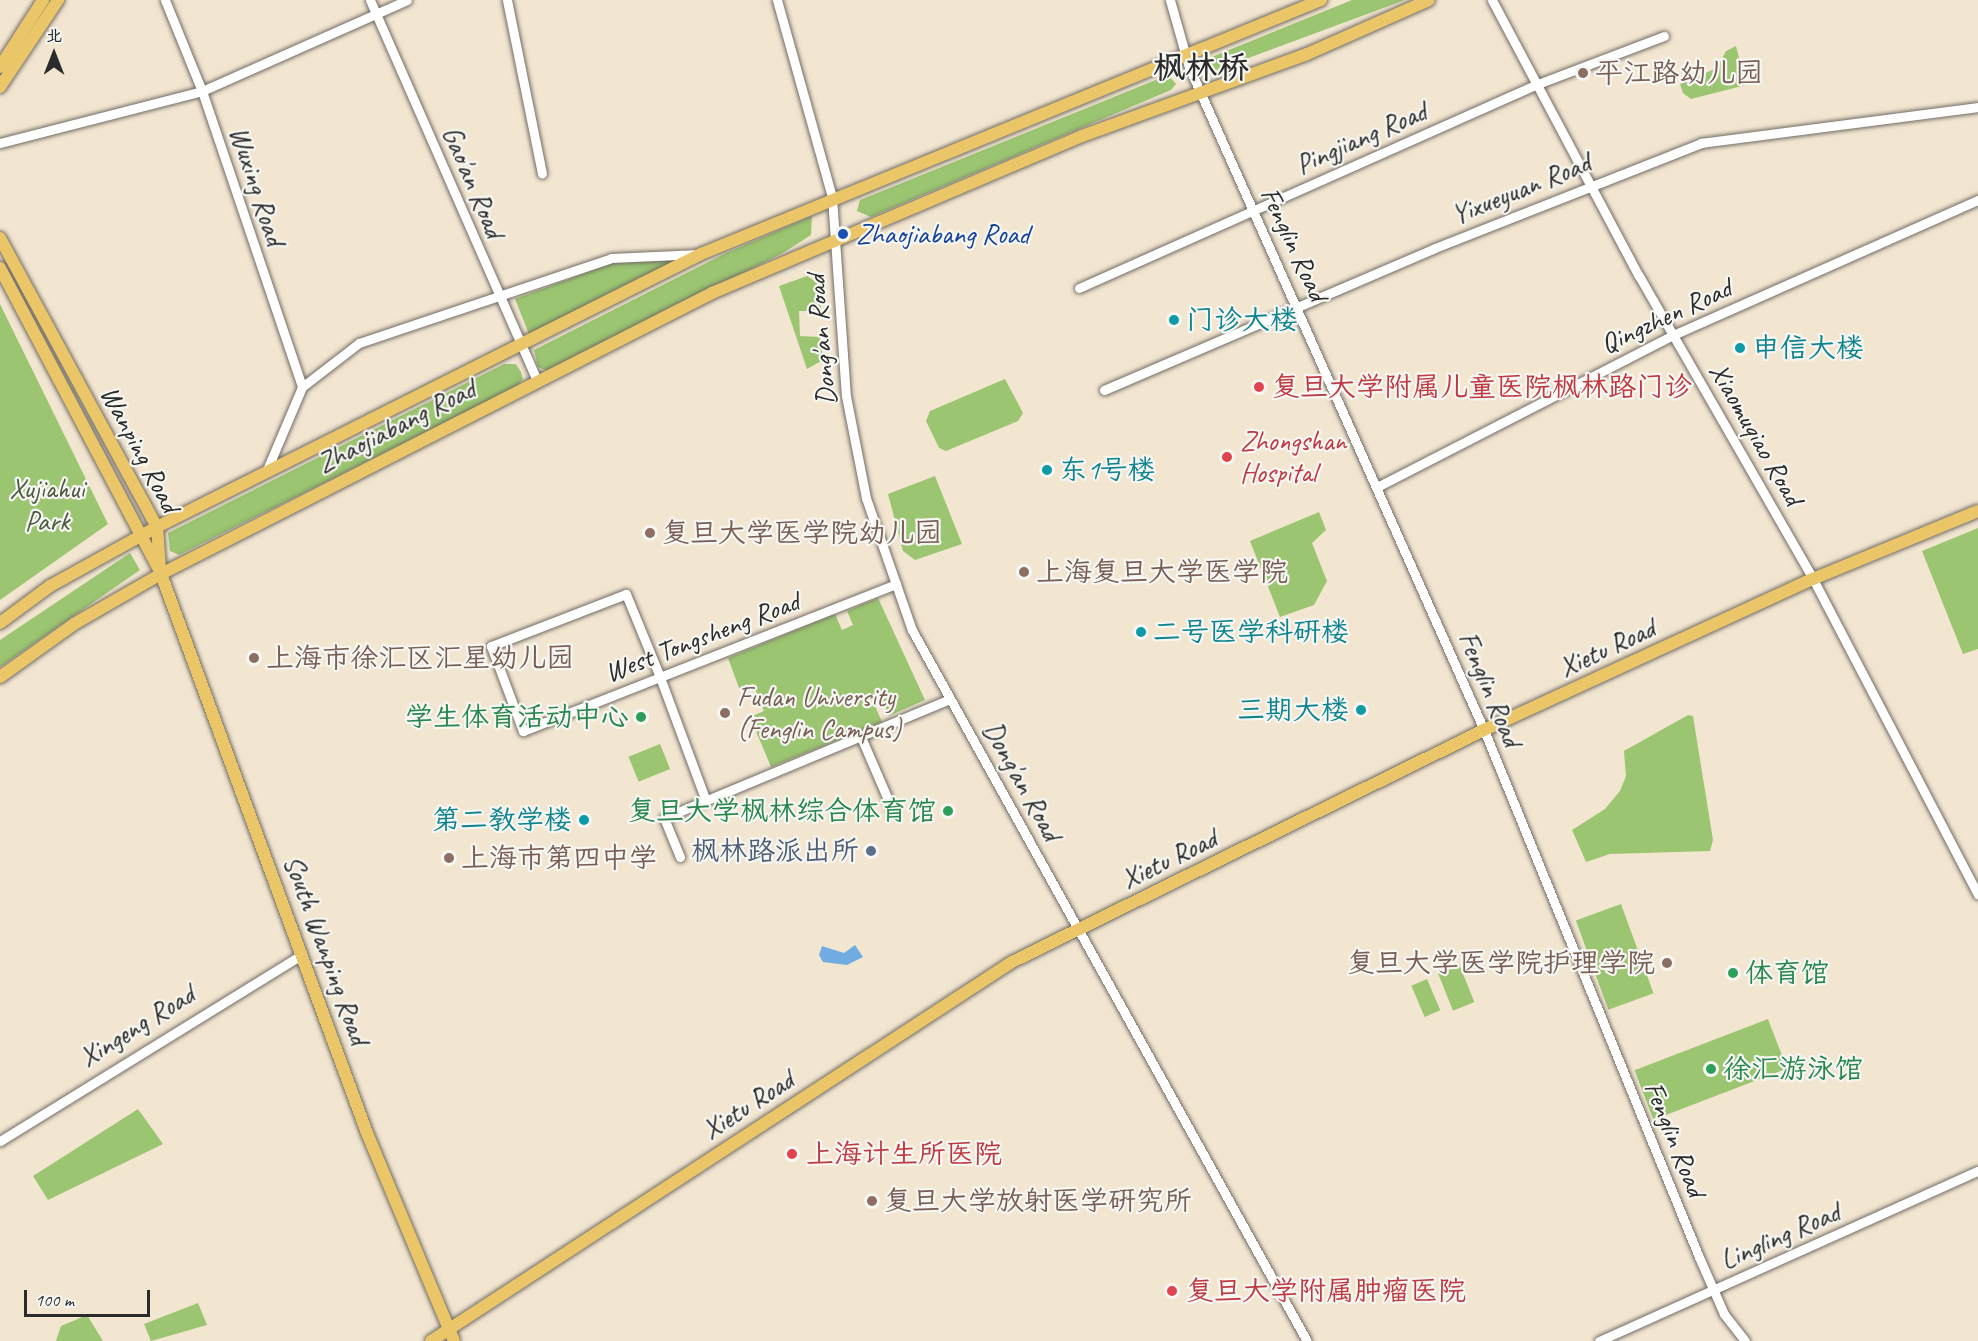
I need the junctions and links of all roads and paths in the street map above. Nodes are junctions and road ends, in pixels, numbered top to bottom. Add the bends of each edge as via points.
1 (43, 0) edge
2 (57, 0) edge
3 (165, 0) edge
4 (370, 0) edge
5 (407, 0) edge
6 (507, 0) edge
7 (777, 0) edge
8 (1170, 0) edge
9 (1321, 0) edge
10 (1429, 0) edge
11 (1492, 0) edge
12 (375, 13) junction
13 (1664, 36) dead end
14 (1185, 57) junction
15 (0, 67) edge
16 (1535, 85) junction
17 (0, 87) edge
18 (202, 91) junction
19 (1200, 94) junction
20 (1978, 107) edge
21 (0, 143) edge
22 (542, 173) dead end
23 (1590, 186) junction
24 (832, 197) junction
25 (1978, 200) edge
26 (1253, 211) junction
27 (0, 238) edge
28 (835, 238) junction
29 (701, 254) junction
30 (0, 268) edge
31 (1079, 288) dead end
32 (500, 299) junction
33 (1300, 309) junction
34 (1673, 335) junction
35 (519, 343) junction
36 (537, 381) junction
37 (302, 387) junction
38 (1104, 390) dead end
39 (266, 472) junction
40 (1379, 486) junction
41 (1978, 511) edge
42 (157, 527) junction
43 (138, 537) junction
44 (161, 574) junction
45 (1813, 579) junction
46 (896, 584) junction
47 (0, 623) edge
48 (660, 677) junction
49 (0, 678) edge
50 (950, 699) junction
51 (1484, 730) junction
52 (861, 737) junction
53 (706, 801) junction
54 (892, 809) dead end
55 (680, 857) dead end
56 (1978, 894) edge
57 (1079, 929) junction
58 (301, 955) junction
59 (0, 1141) edge
60 (1978, 1171) edge
61 (1713, 1289) junction
62 (451, 1336) edge
63 (431, 1341) edge
64 (1307, 1341) edge
65 (1599, 1341) edge
66 (1745, 1341) edge

1 - 15 main road
2 - 17 main road
3 - 18 street, Wuxing Road
4 - 12 street, Gao'an Road
5 - 12 street
6 - 22 street
7 - 24 street, Dong'an Road
8 - 14 street, Fenglin Road
9 - 14 main road, Zhaojiabang Road
10 - 19 main road, Zhaojiabang Road
11 - 16 street, Xiaomuqiao Road
12 - 18 street
12 - 32 street, Gao'an Road
13 - 16 street, Pingjiang Road
14 - 19 street, Fenglin Road
14 - 24 main road, Zhaojiabang Road
16 - 23 street, Xiaomuqiao Road
16 - 26 street, Pingjiang Road
18 - 21 street
18 - 37 street, Wuxing Road
19 - 26 street, Fenglin Road
19 - 28 main road, Zhaojiabang Road via 1082,136
20 - 23 street, Yixueyuan Road via 1701,143
23 - 33 street, Yixueyuan Road
23 - 34 street, Xiaomuqiao Road
24 - 28 street, Dong'an Road
24 - 29 main road, Zhaojiabang Road
25 - 34 street, Qingzhen Road
26 - 31 street, Pingjiang Road
26 - 33 street, Fenglin Road
27 - 42 main road, Wanping Road
28 - 36 main road, Zhaojiabang Road
28 - 46 street, Dong'an Road via 846,396 866,498
29 - 32 street, Zhaojiabang Road via 611,258
29 - 35 main road, Zhaojiabang Road
30 - 43 main road, Wanping Road
32 - 35 street, Gao'an Road
32 - 37 street, Zhaojiabang Road via 359,342
33 - 38 street, Yixueyuan Road
33 - 40 street, Fenglin Road
34 - 40 street, Qingzhen Road
34 - 45 street, Xiaomuqiao Road
35 - 36 street, Gao'an Road
35 - 39 main road, Zhaojiabang Road
36 - 44 main road, Zhaojiabang Road
37 - 39 street, Zhaojiabang Road
39 - 42 main road, Zhaojiabang Road
40 - 51 street, Fenglin Road
41 - 45 main road, Xietu Road
42 - 43 main road, Zhaojiabang Road
42 - 44 main road, Wanping Road
43 - 44 main road, Wanping Road
43 - 47 main road, Zhaojiabang Road via 50,586
44 - 49 main road, Zhaojiabang Road via 74,624
44 - 58 main road, South Wanping Road
45 - 51 main road, Xietu Road
45 - 56 street, Xiaomuqiao Road
46 - 48 street, West Tongsheng Road
46 - 50 street, Dong'an Road via 912,630
48 - 48 street, West Tongsheng Road via 523,731 491,646 626,594
48 - 53 street
50 - 52 street
50 - 57 street, Dong'an Road
51 - 57 main road, Xietu Road
51 - 61 street, Fenglin Road
52 - 53 street
52 - 54 street
53 - 55 street via 664,818
57 - 62 main road, Xietu Road via 1012,962
57 - 64 street, Dong'an Road
58 - 59 street, Xingeng Road
58 - 62 main road, South Wanping Road
60 - 61 street, Lingling Road
61 - 65 street, Lingling Road
61 - 66 street, Fenglin Road
62 - 63 main road, Xietu Road

